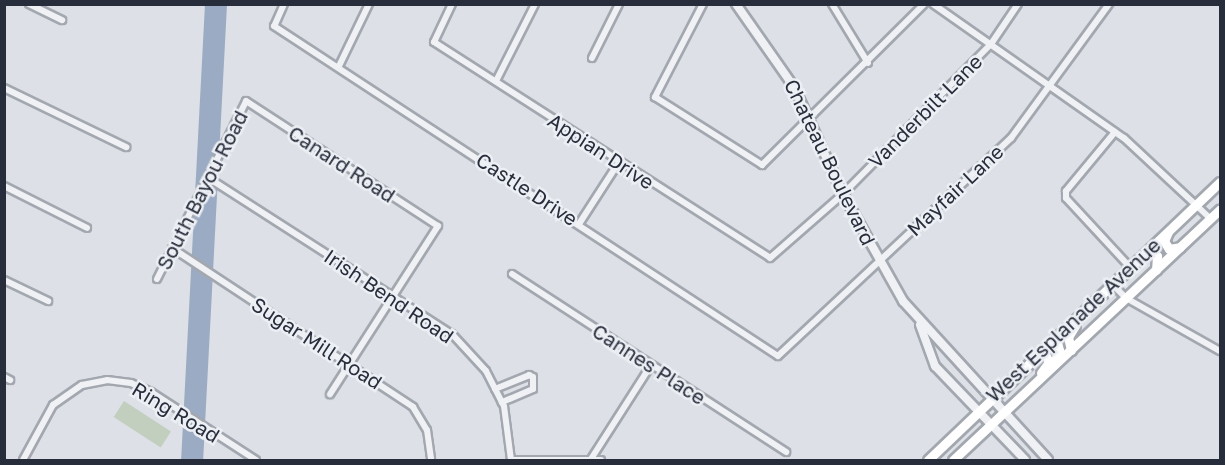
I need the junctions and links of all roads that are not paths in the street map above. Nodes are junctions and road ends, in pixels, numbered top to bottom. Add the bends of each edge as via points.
1 (29, 4) edge
2 (285, 4) edge
3 (369, 4) edge
4 (452, 4) edge
5 (535, 4) edge
6 (619, 4) edge
7 (703, 4) edge
8 (736, 4) edge
9 (832, 4) edge
10 (924, 4) edge
11 (933, 4) edge
12 (1017, 4) edge
13 (1109, 4) edge
14 (62, 20) dead end
15 (991, 44) junction
16 (592, 58) dead end
17 (868, 63) junction
18 (339, 66) junction
19 (496, 81) junction
20 (1052, 85) junction
21 (4, 88) edge
22 (246, 101) joint
23 (811, 121) junction
24 (1115, 132) junction
25 (126, 147) dead end
26 (619, 162) junction
27 (207, 177) junction
28 (1221, 182) edge
29 (4, 186) edge
30 (843, 194) junction
31 (1196, 204) junction
32 (1221, 209) edge
33 (1211, 219) junction
34 (579, 224) junction
35 (87, 228) dead end
36 (1168, 230) junction
37 (1181, 247) junction
38 (172, 248) junction
39 (1139, 257) junction
40 (770, 258) joint
41 (879, 260) junction
42 (1130, 267) junction
43 (1156, 270) junction
44 (512, 274) dead end
45 (157, 279) dead end
46 (4, 280) edge
47 (1112, 284) junction
48 (394, 296) junction
49 (1126, 298) junction
50 (48, 301) dead end
51 (1089, 307) junction
52 (919, 322) junction
53 (1056, 338) junction
54 (1043, 350) junction
55 (1071, 350) junction
56 (1221, 351) edge
57 (950, 353) junction
58 (778, 356) joint
59 (350, 365) junction
60 (651, 365) junction
61 (935, 366) junction
62 (1052, 368) junction
63 (1031, 387) junction
64 (495, 389) junction
65 (330, 394) dead end
66 (990, 399) junction
67 (502, 402) junction
68 (977, 411) junction
69 (1003, 413) junction
70 (991, 425) junction
71 (786, 452) dead end
72 (591, 459) junction
73 (23, 460) edge
74 (256, 460) edge
75 (430, 460) edge
76 (511, 460) edge
77 (601, 460) edge
78 (930, 460) edge
79 (953, 460) edge
80 (1025, 460) edge
81 (1048, 460) edge

1 - 14 street
2 - 18 street, Castle Drive via 274,26
3 - 18 street
4 - 19 street, Appian Drive via 434,42
5 - 19 street
6 - 16 street
7 - 23 street via 656,97 762,165
8 - 23 street, Chateau Boulevard via 774,55
9 - 17 street
10 - 17 street
11 - 15 street
12 - 15 street, Vanderbilt Lane
13 - 20 street, Mayfair Lane
15 - 20 street
15 - 30 street, Vanderbilt Lane
17 - 23 street
18 - 34 street, Castle Drive
19 - 26 street, Appian Drive
20 - 24 street
20 - 41 street, Mayfair Lane via 1011,138
21 - 25 street
22 - 27 street, South Bayou Road
22 - 48 street, Canard Road via 438,226
23 - 30 street, Chateau Boulevard
24 - 31 street
24 - 42 street via 1066,191 1066,198
26 - 34 street
26 - 40 street, Appian Drive
27 - 38 street, South Bayou Road
27 - 48 street, Irish Bend Road
28 - 31 main road, West Esplanade Avenue
29 - 35 street
30 - 40 street, Vanderbilt Lane
30 - 41 street, Chateau Boulevard
31 - 33 street
31 - 36 main road, West Esplanade Avenue
32 - 33 main road, West Esplanade Avenue
33 - 37 main road, West Esplanade Avenue
34 - 58 street, Castle Drive
36 - 37 main road via 1165,244 1169,249
36 - 39 main road, West Esplanade Avenue
37 - 43 main road, West Esplanade Avenue
38 - 45 street, South Bayou Road
38 - 59 street, Sugar Mill Road
39 - 42 main road, West Esplanade Avenue
39 - 43 main road via 1154,254 1159,260
41 - 52 street, Chateau Boulevard
41 - 58 street, Mayfair Lane
42 - 47 main road, West Esplanade Avenue
43 - 49 main road, West Esplanade Avenue
44 - 60 street, Cannes Place
46 - 50 street
47 - 49 street
47 - 51 main road, West Esplanade Avenue
48 - 59 street
48 - 64 street, Irish Bend Road via 452,334 486,371
49 - 55 main road, West Esplanade Avenue
49 - 56 street
51 - 53 main road, West Esplanade Avenue
51 - 55 main road via 1070,332
52 - 57 street, Chateau Boulevard
52 - 61 street, Chateau Boulevard
53 - 54 main road, West Esplanade Avenue
53 - 62 main road via 1059,350
54 - 63 main road via 1049,362
54 - 66 main road, West Esplanade Avenue
55 - 62 main road, West Esplanade Avenue
57 - 61 street
57 - 66 street, Chateau Boulevard
59 - 65 street
59 - 75 street, Sugar Mill Road via 421,416
60 - 71 street, Cannes Place
60 - 72 street
61 - 68 street, Chateau Boulevard
62 - 63 main road, West Esplanade Avenue
63 - 69 main road, West Esplanade Avenue
64 - 67 street, Irish Bend Road
64 - 67 street via 529,375 533,377 532,389
66 - 68 main road, West Esplanade Avenue
66 - 69 street, Chateau Boulevard
67 - 76 street, Irish Bend Road
68 - 70 street, Chateau Boulevard
68 - 78 main road, West Esplanade Avenue
69 - 70 main road, West Esplanade Avenue
69 - 81 street, Chateau Boulevard
70 - 79 main road, West Esplanade Avenue
70 - 80 street, Chateau Boulevard
72 - 76 street
72 - 77 street
73 - 74 street, Ring Road via 53,405 82,385 107,380 151,392

